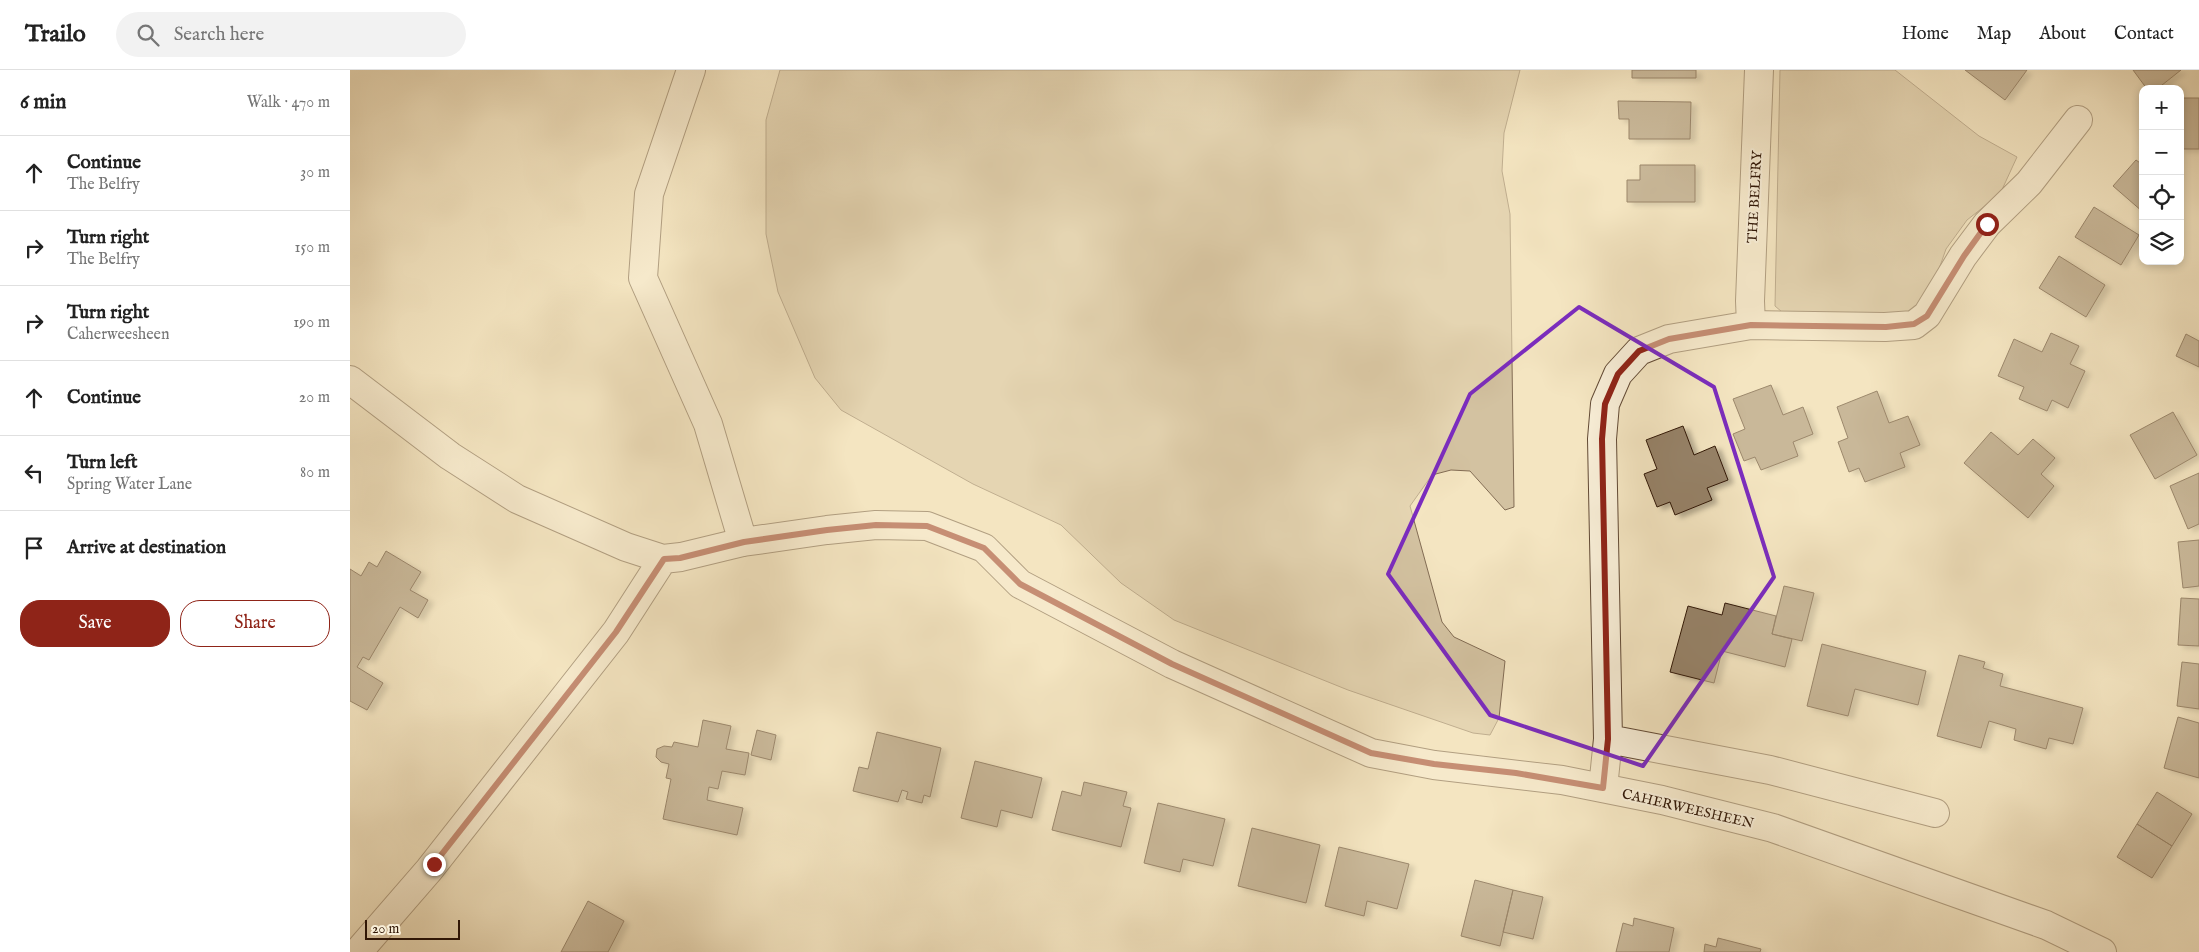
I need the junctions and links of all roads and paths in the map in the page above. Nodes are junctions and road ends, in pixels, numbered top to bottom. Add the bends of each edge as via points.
1 (691, 70) edge
2 (1759, 70) edge
3 (2078, 120) dead end
4 (1751, 325) junction
5 (350, 380) edge
6 (744, 542) junction
7 (664, 559) junction
8 (1608, 739) junction
9 (1603, 788) junction
10 (1935, 813) dead end
11 (358, 952) edge
12 (2102, 952) edge

1 - 6 street via 649,194 643,278 708,424
2 - 4 street, THE BELFRY
3 - 4 street via 2030,183 1987,224 1927,316 1914,324 1886,327
4 - 8 street via 1669,339 1639,351 1618,374 1605,404 1602,439
5 - 7 street via 450,456 517,499 594,535
6 - 7 street, CAHERWEESHEEN
6 - 9 street, CAHERWEESHEEN via 876,525 927,526 984,548 1020,584 1172,664 1371,753
7 - 11 street via 616,632 429,870
8 - 9 street
8 - 10 street via 1770,770
9 - 12 street, CAHERWEESHEEN via 1773,828 2046,925

